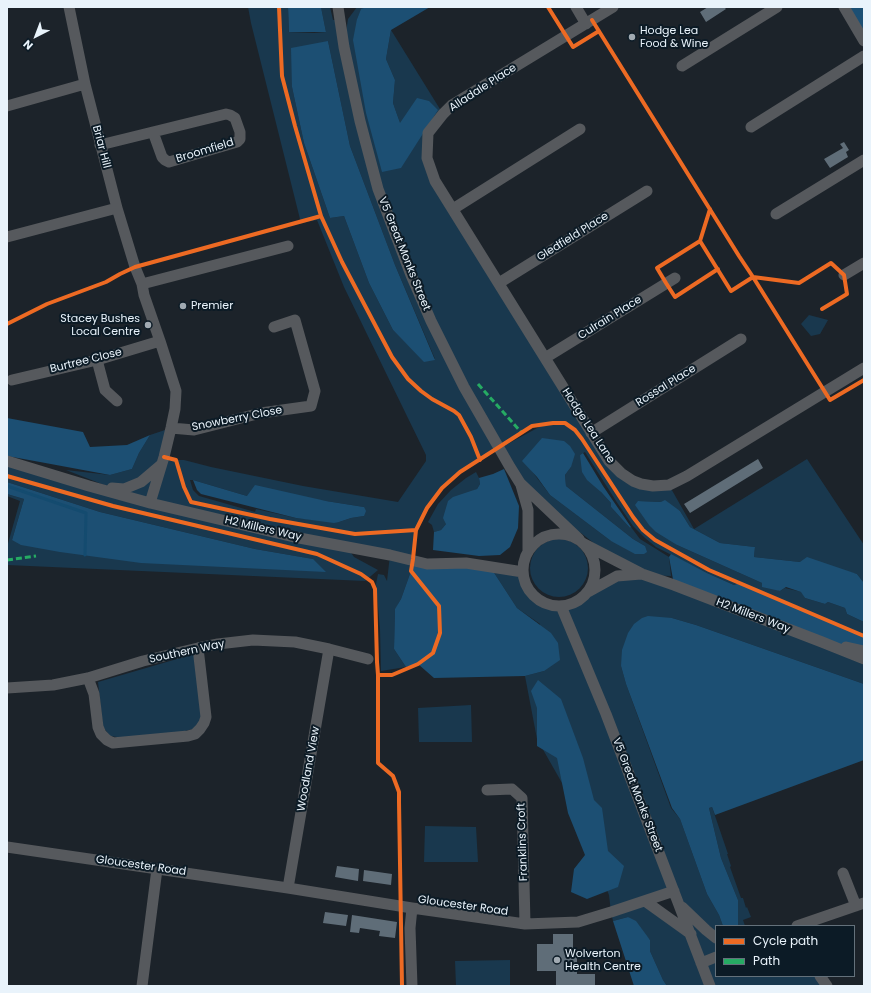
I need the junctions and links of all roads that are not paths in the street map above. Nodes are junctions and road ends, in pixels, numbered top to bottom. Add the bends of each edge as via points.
1 (69, 7) edge
2 (338, 7) edge
3 (576, 7) edge
4 (613, 7) edge
5 (777, 7) edge
6 (844, 7) edge
7 (586, 24) junction
8 (864, 41) edge
9 (864, 56) edge
10 (682, 66) dead end
11 (85, 84) junction
12 (7, 106) edge
13 (751, 127) dead end
14 (580, 129) dead end
15 (153, 132) junction
16 (100, 145) junction
17 (864, 160) edge
18 (435, 181) joint
19 (647, 191) dead end
20 (117, 208) junction
21 (453, 209) junction
22 (776, 214) dead end
23 (7, 237) edge
24 (288, 246) dead end
25 (864, 263) edge
26 (844, 275) dead end
27 (675, 278) dead end
28 (499, 283) junction
29 (142, 284) junction
30 (274, 326) dead end
31 (742, 339) dead end
32 (160, 341) junction
33 (545, 358) junction
34 (97, 360) junction
35 (864, 368) edge
36 (12, 380) dead end
37 (117, 401) dead end
38 (171, 428) junction
39 (591, 433) junction
40 (7, 461) edge
41 (162, 464) junction
42 (520, 483) junction
43 (89, 486) junction
44 (150, 503) junction
45 (581, 542) junction
46 (528, 551) junction
47 (523, 572) junction
48 (642, 574) junction
49 (588, 592) junction
50 (561, 606) junction
51 (822, 642) junction
52 (198, 648) junction
53 (329, 649) junction
54 (864, 651) edge
55 (368, 659) dead end
56 (864, 659) edge
57 (88, 678) junction
58 (7, 688) edge
59 (487, 790) dead end
60 (7, 847) edge
61 (157, 869) junction
62 (843, 874) dead end
63 (288, 888) junction
64 (674, 891) junction
65 (645, 901) junction
66 (860, 904) edge
67 (680, 906) junction
68 (412, 908) junction
69 (525, 924) junction
70 (801, 925) edge
71 (691, 934) junction
72 (715, 937) edge
73 (715, 957) edge
74 (701, 963) junction
75 (821, 977) edge
76 (142, 986) edge
77 (412, 986) edge
78 (710, 986) edge
79 (827, 986) edge

1 - 11 street, Briar Hill
2 - 42 street, V5 Great Monks Street via 360,120 378,189 431,321 464,387
3 - 7 street
4 - 7 street, Alladale Place
5 - 10 street
6 - 8 street
7 - 18 street, Alladale Place via 452,105 443,114 428,133 427,158
9 - 13 street
11 - 12 street
11 - 16 street, Briar Hill
14 - 21 street
15 - 15 street, Broomfield via 226,114 235,118 240,139 169,162 162,157
15 - 16 street, Broomfield
16 - 20 street, Briar Hill
17 - 22 street
18 - 21 street, Hodge Lea Lane
19 - 28 street, Gledfield Place
20 - 23 street
20 - 29 street, Briar Hill
21 - 28 street, Hodge Lea Lane
24 - 29 street
25 - 26 street
27 - 33 street, Culrain Place
28 - 33 street, Hodge Lea Lane
29 - 32 street, Briar Hill
30 - 38 street, Snowberry Close via 295,320 315,391 311,406 261,413 194,430
31 - 39 street, Rossal Place
32 - 34 street, Burtree Close
32 - 38 street, Briar Hill via 176,391
33 - 39 street, Hodge Lea Lane
34 - 36 street, Burtree Close
34 - 37 street via 105,390
35 - 39 street, Hodge Lea Lane via 669,485 641,484 621,473 609,461
38 - 41 street, Briar Hill
40 - 43 street, H2 Millers Way
41 - 43 street via 141,482 124,489
41 - 44 street, Briar Hill
42 - 45 street, V5 Great Monks Street
42 - 46 street, V5 Great Monks Street via 528,510
43 - 44 street, H2 Millers Way
44 - 47 street, H2 Millers Way via 294,537 427,564 466,563
45 - 46 street via 563,534 551,535 540,540
45 - 48 street, H2 Millers Way
45 - 49 street via 589,549 595,563 595,578
46 - 47 street
47 - 50 street via 528,588 537,598 553,606
48 - 49 street, H2 Millers Way via 617,576
48 - 51 street, H2 Millers Way
49 - 50 street via 574,603
50 - 64 street, V5 Great Monks Street via 606,714
51 - 54 street
51 - 56 street, H2 Millers Way
52 - 53 street, Southern Way via 253,640 295,642
52 - 57 street, Southern Way
52 - 57 street via 206,717 200,729 188,736 113,743 107,740 98,727 94,694
53 - 55 street, Southern Way
53 - 63 street, Woodland View
57 - 58 street, Southern Way via 53,685
59 - 69 street, Franklins Croft via 512,789 522,798
60 - 61 street, Gloucester Road
61 - 63 street, Gloucester Road
61 - 76 street
62 - 66 street
63 - 68 street, Gloucester Road
64 - 65 street, Gloucester Road
64 - 67 street, V5 Great Monks Street
65 - 69 street, Gloucester Road via 578,922
65 - 71 street
66 - 70 street
67 - 71 street, V5 Great Monks Street
67 - 72 street
68 - 69 street, Gloucester Road
68 - 77 street
71 - 74 street, V5 Great Monks Street
73 - 74 street
74 - 78 street, V5 Great Monks Street
75 - 79 street

